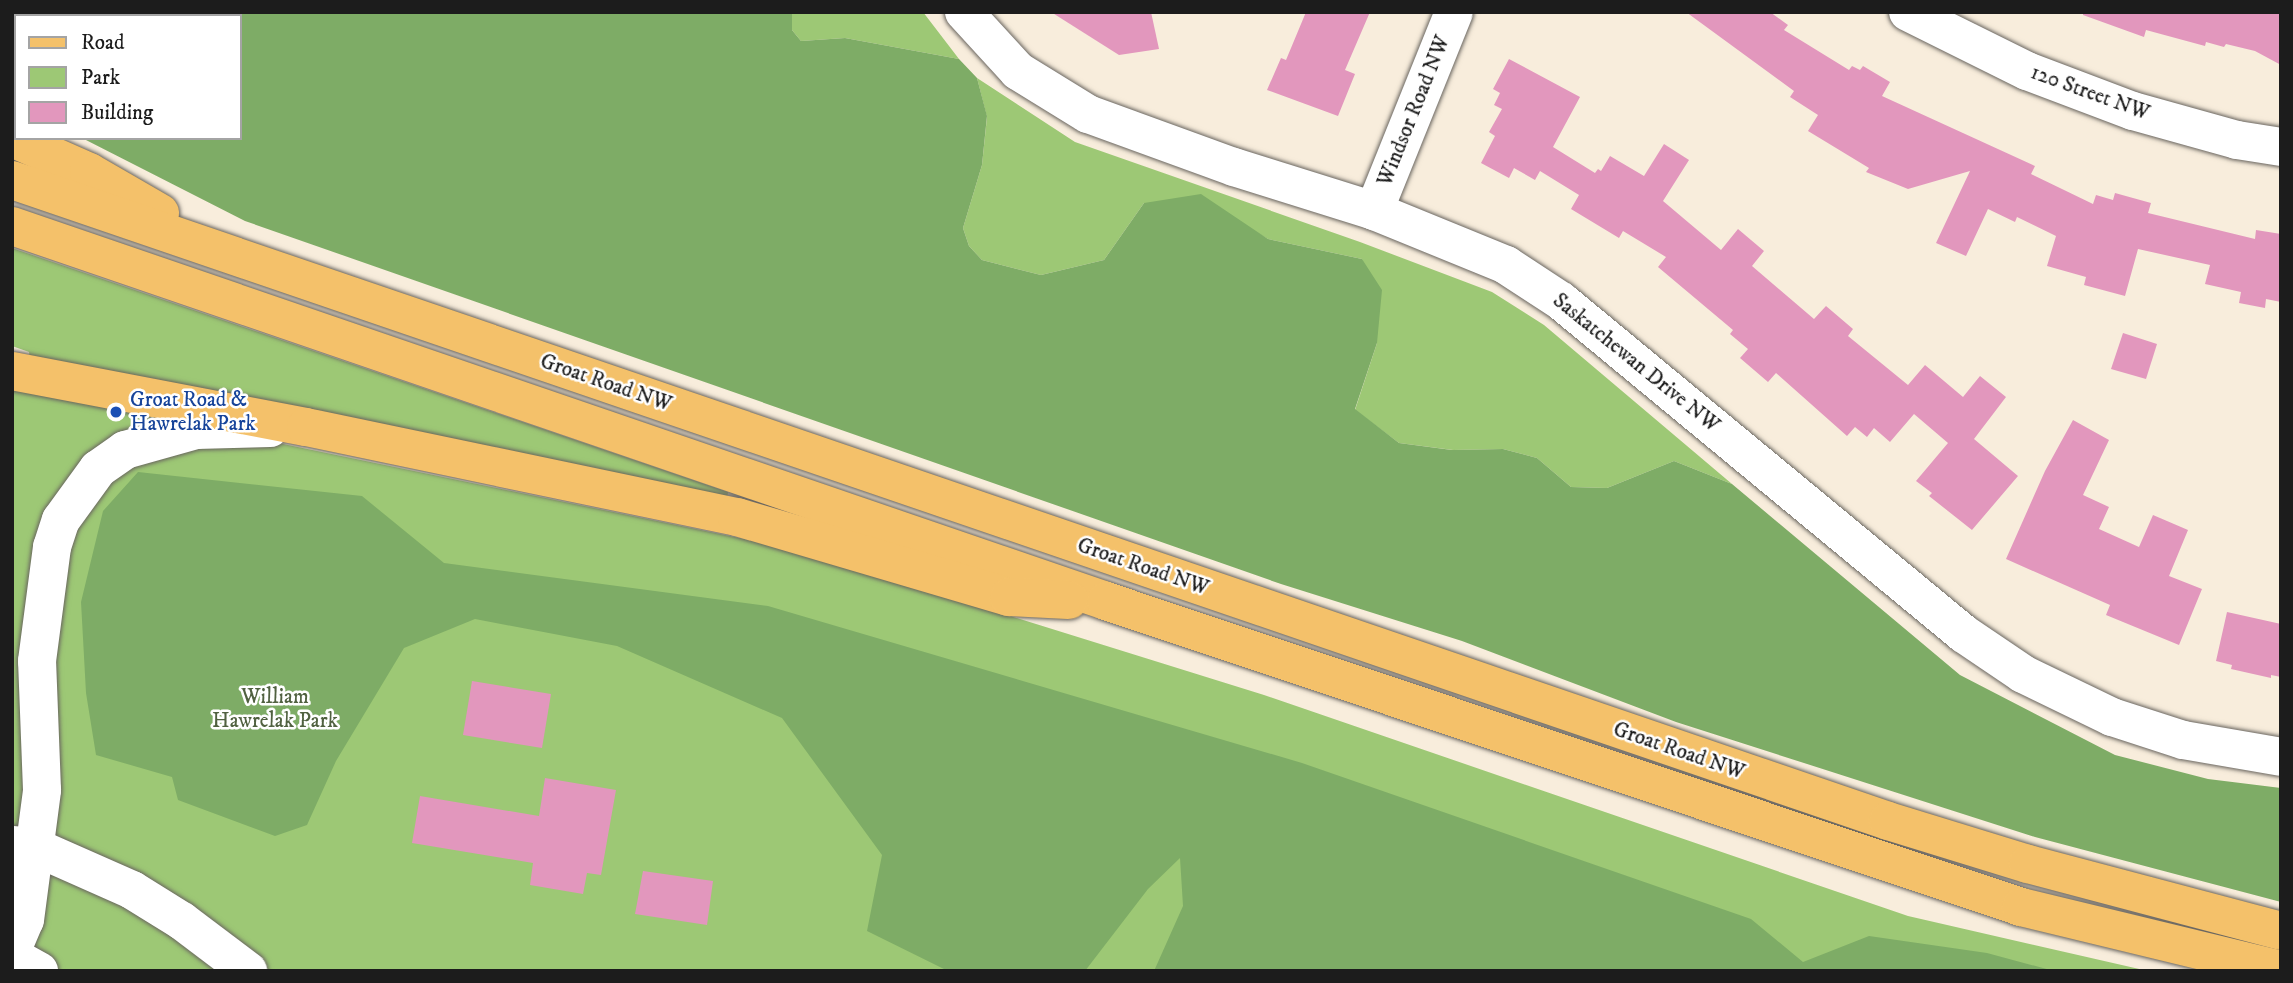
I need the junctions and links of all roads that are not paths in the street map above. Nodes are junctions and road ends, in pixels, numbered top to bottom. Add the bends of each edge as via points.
1 (964, 12) edge
2 (1454, 12) edge
3 (1908, 12) edge
4 (17, 140) edge
5 (2281, 147) edge
6 (12, 180) edge
7 (1374, 211) junction
8 (12, 226) edge
9 (235, 256) junction
10 (12, 371) edge
11 (306, 427) junction
12 (1106, 601) junction
13 (2281, 757) edge
14 (24, 846) edge
15 (2281, 931) edge
16 (12, 950) edge
17 (12, 956) edge
18 (2281, 970) edge
19 (40, 971) edge
20 (248, 971) edge

1 - 7 street, Saskatchewan Drive NW via 1018,71 1088,114
2 - 7 street, Windsor Road NW
3 - 5 street, 120 Street NW via 2027,71 2133,111 2237,140
4 - 9 main road via 89,172
6 - 9 main road, Groat Road NW
7 - 13 street, Saskatchewan Drive NW via 1506,265 1562,300 1964,634 2023,674 2112,717 2183,740
8 - 12 main road, Groat Road NW
9 - 15 main road, Groat Road NW via 1875,817 2040,867
10 - 11 main road
11 - 12 main road via 737,517 1009,597
11 - 14 street via 196,430 170,437 125,450 98,469 81,489 61,520 52,547 39,648 42,790
12 - 18 main road, Groat Road NW via 2021,907
14 - 16 street via 25,920
14 - 20 street via 132,890
17 - 19 street

